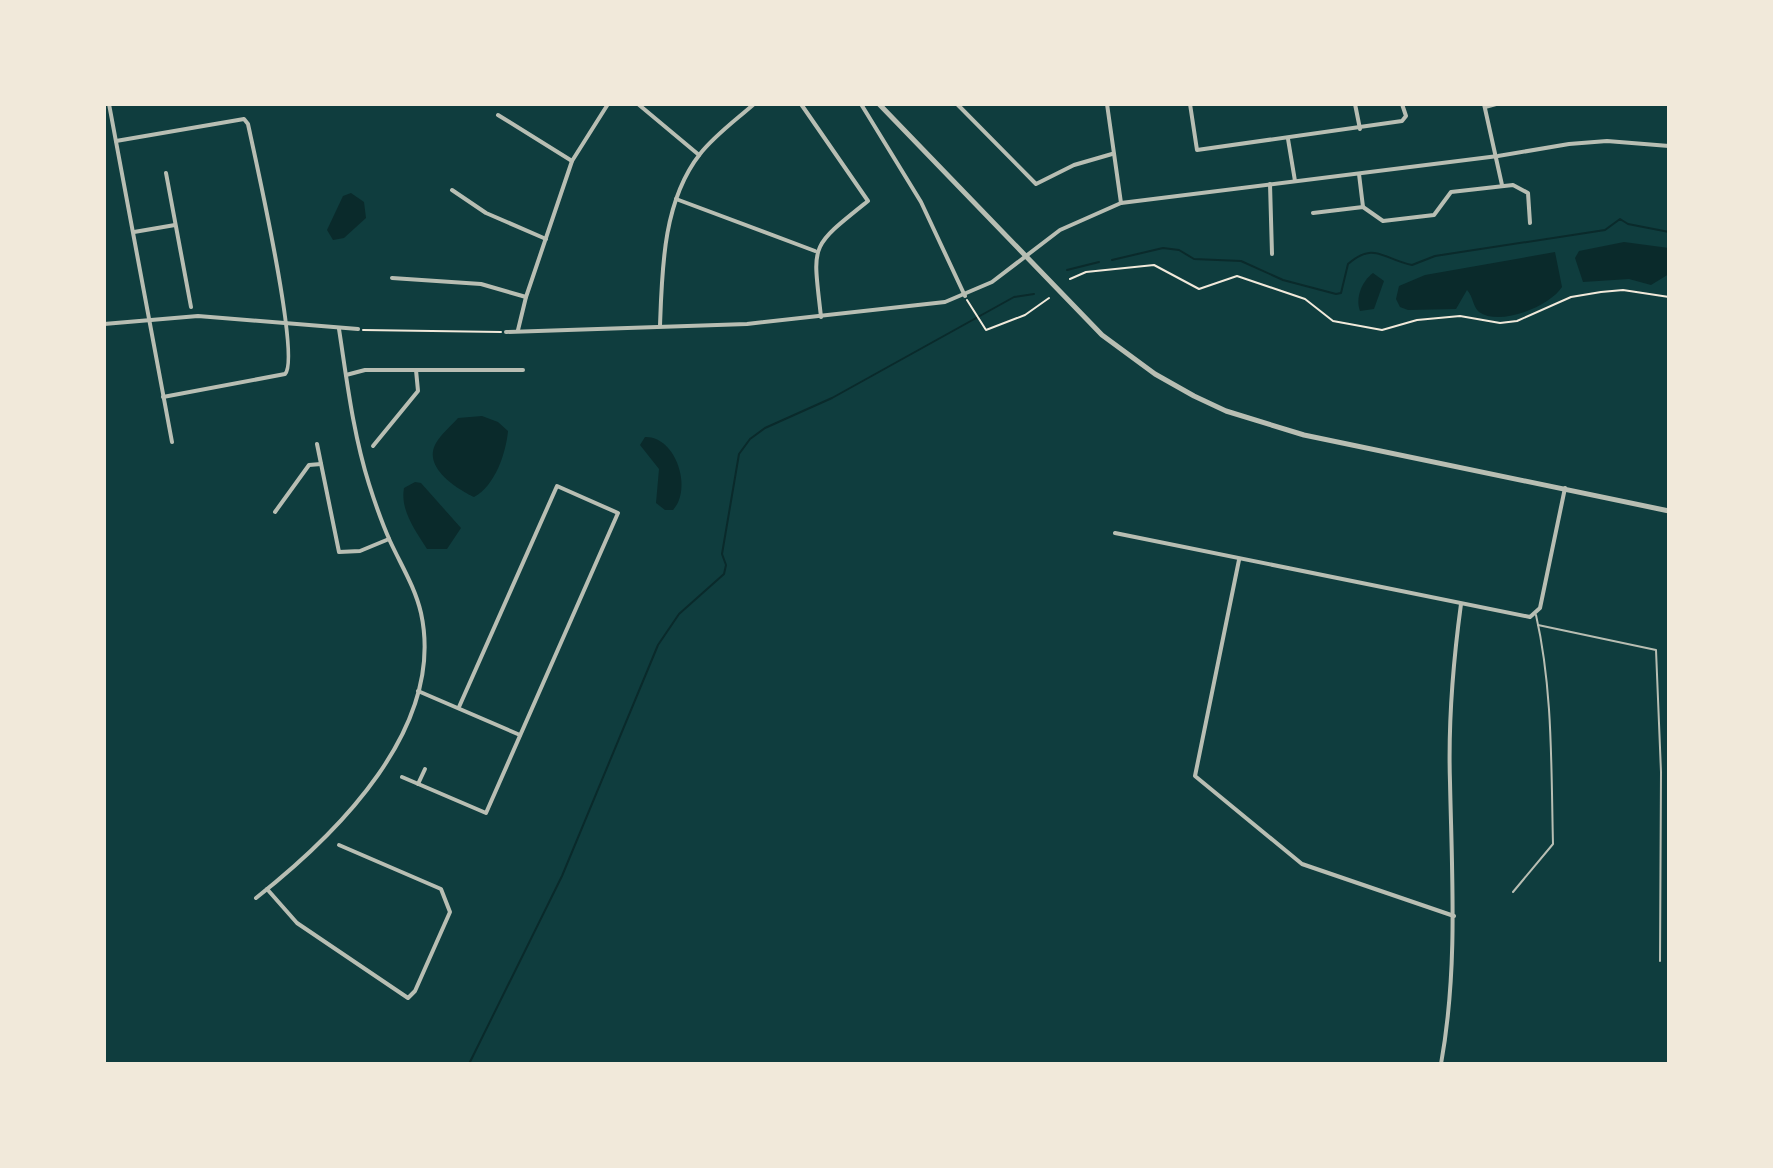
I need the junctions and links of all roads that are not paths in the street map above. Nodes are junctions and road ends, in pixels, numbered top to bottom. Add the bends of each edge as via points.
1 (109, 104) edge
2 (608, 104) edge
3 (638, 104) edge
4 (754, 104) edge
5 (801, 104) edge
6 (861, 104) edge
7 (879, 104) edge
8 (957, 104) edge
9 (1107, 104) edge
10 (1190, 104) edge
11 (1355, 104) edge
12 (1402, 104) edge
13 (1496, 104) edge
14 (1484, 106) edge
15 (498, 115) dead end
16 (1360, 129) junction
17 (1288, 139) junction
18 (116, 141) junction
19 (1669, 146) edge
20 (1112, 154) junction
21 (699, 155) junction
22 (1498, 156) junction
23 (572, 161) junction
24 (166, 173) dead end
25 (1359, 173) junction
26 (1295, 181) junction
27 (1270, 184) junction
28 (1502, 185) junction
29 (452, 190) dead end
30 (676, 199) junction
31 (1121, 203) junction
32 (1363, 207) junction
33 (1313, 213) dead end
34 (1530, 223) dead end
35 (175, 225) junction
36 (134, 232) junction
37 (546, 239) junction
38 (815, 251) junction
39 (1272, 254) dead end
40 (1024, 256) junction
41 (392, 278) dead end
42 (965, 296) junction
43 (526, 297) junction
44 (191, 307) dead end
45 (821, 317) junction
46 (150, 320) junction
47 (104, 324) edge
48 (286, 324) junction
49 (660, 326) junction
50 (339, 329) junction
51 (358, 329) road end
52 (518, 331) junction
53 (506, 332) road end
54 (416, 370) junction
55 (523, 370) dead end
56 (346, 375) junction
57 (163, 397) junction
58 (172, 442) dead end
59 (317, 444) dead end
60 (373, 446) dead end
61 (321, 464) junction
62 (1565, 488) junction
63 (1669, 511) edge
64 (275, 512) dead end
65 (1115, 533) dead end
66 (389, 539) junction
67 (1239, 560) junction
68 (1461, 604) junction
69 (1535, 614) junction
70 (1538, 625) junction
71 (418, 691) junction
72 (459, 707) junction
73 (520, 735) junction
74 (425, 769) dead end
75 (402, 777) dead end
76 (418, 784) junction
77 (339, 845) dead end
78 (267, 889) junction
79 (1513, 892) dead end
80 (256, 898) dead end
81 (1454, 916) junction
82 (1660, 961) dead end
83 (1441, 1064) edge

1 - 18 street
2 - 23 street
3 - 21 street
4 - 21 street
5 - 38 street via 868,201 826,234
6 - 42 street via 921,202
7 - 40 street
8 - 20 street via 1036,184
9 - 20 street
10 - 17 street via 1197,150
11 - 16 street
12 - 16 street via 1402,121
13 - 14 street
14 - 22 street
15 - 23 street
16 - 17 street
17 - 26 street
18 - 36 street
18 - 48 street via 244,119
19 - 22 street via 1607,141
20 - 31 street
21 - 30 street
22 - 25 street
22 - 28 street
23 - 37 street
24 - 35 street
25 - 26 street
25 - 32 street
26 - 27 street
27 - 31 street
27 - 39 street
28 - 32 street via 1451,192 1434,215 1383,221
28 - 34 street via 1528,193
29 - 37 street via 486,213
30 - 38 street
30 - 49 street via 668,229
31 - 40 street via 1060,230
32 - 33 street
35 - 36 street
35 - 44 street
36 - 46 street
37 - 43 street
38 - 45 street
40 - 42 street
40 - 62 street via 1122,350 1155,374 1226,411 1304,435
41 - 43 street via 481,284
42 - 45 street
43 - 52 street
45 - 49 street
46 - 47 street
46 - 48 street via 198,316
46 - 57 street
48 - 50 street
48 - 57 street via 290,363 285,374
49 - 52 street
50 - 51 street
50 - 56 street
52 - 53 street
54 - 55 street
54 - 56 street
54 - 60 street via 418,391
56 - 66 street via 355,433
57 - 58 street
59 - 61 street
61 - 64 street via 309,465
61 - 66 street via 339,552 360,551
62 - 63 street
62 - 69 street
65 - 67 street
66 - 71 street via 422,615
67 - 68 street
67 - 81 street via 1195,776 1302,864
68 - 69 street via 1522,618
68 - 81 street via 1450,770
69 - 70 lane
70 - 79 lane via 1550,716 1553,844
70 - 82 lane via 1656,650
71 - 72 street
71 - 78 street via 390,754 362,798 335,830
72 - 73 street
72 - 73 street via 557,486 618,513
73 - 76 street via 486,813
74 - 76 street
75 - 76 street
77 - 78 street via 441,889 450,912 408,998 297,923
78 - 80 street
81 - 83 street via 1452,986

